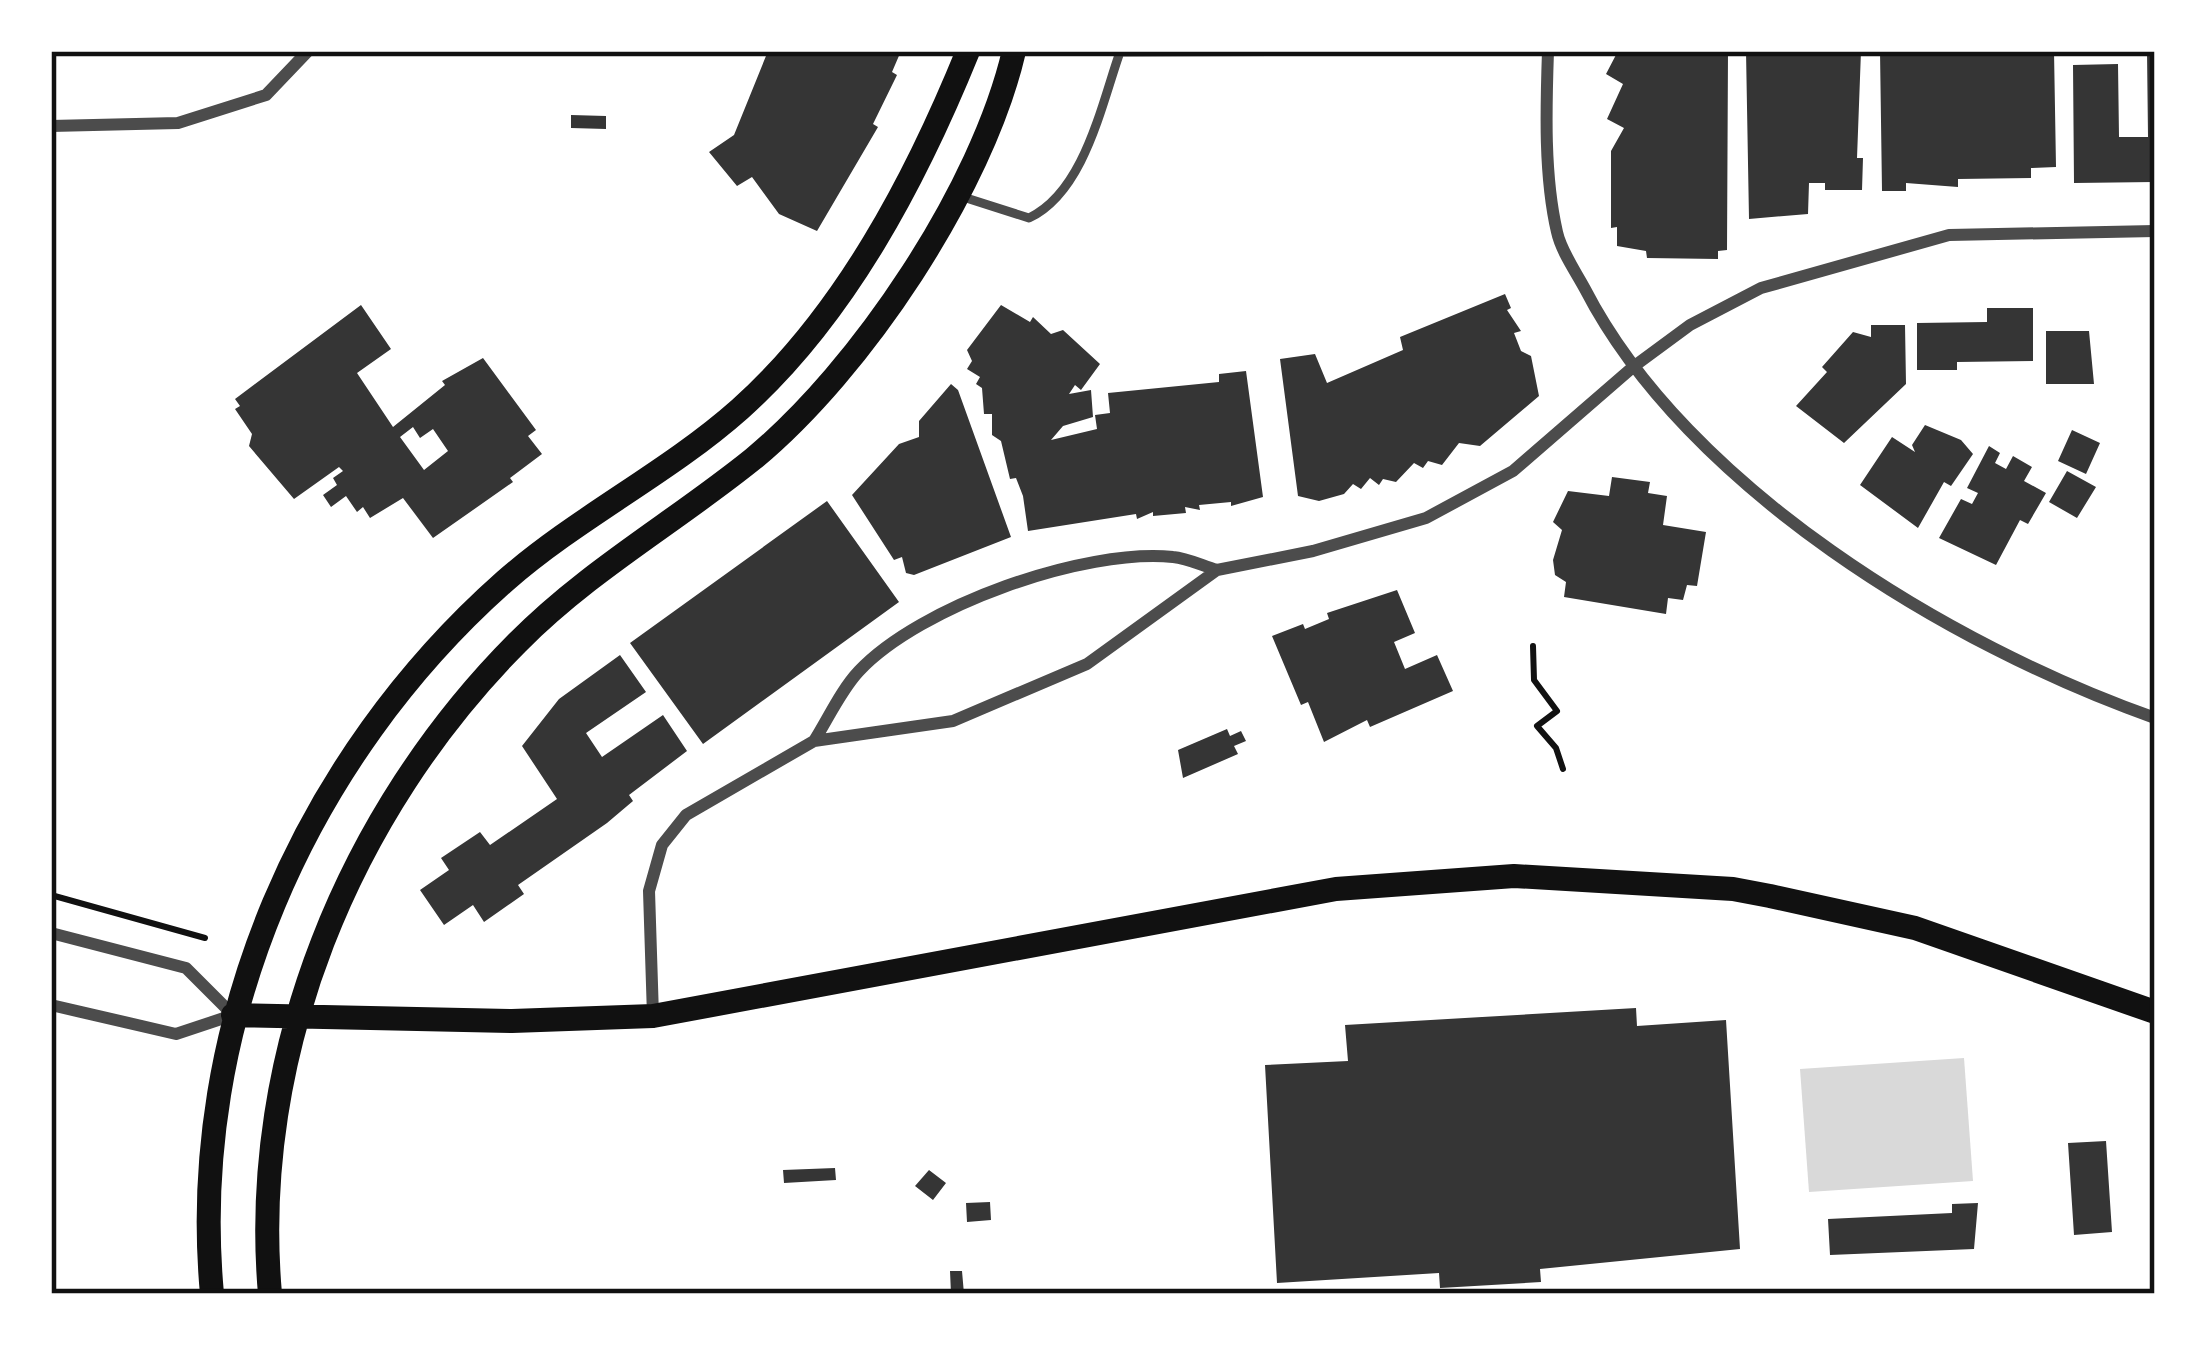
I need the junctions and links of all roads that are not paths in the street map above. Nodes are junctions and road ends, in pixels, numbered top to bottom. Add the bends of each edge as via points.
1 (308, 51) edge
2 (968, 51) edge
3 (1014, 51) edge
4 (1457, 51) edge
5 (1547, 51) edge
6 (1120, 52) edge
7 (51, 126) edge
8 (955, 194) junction
9 (2155, 230) edge
10 (1633, 368) junction
11 (1217, 570) junction
12 (2155, 718) edge
13 (814, 741) junction
14 (51, 933) edge
15 (51, 1005) edge
16 (2155, 1012) edge
17 (233, 1016) junction
18 (653, 1016) junction
19 (296, 1017) junction
20 (212, 1294) edge
21 (270, 1294) edge

1 - 7 street via 266,95 178,123
2 - 17 main road via 886,221 782,363 740,409 507,579 373,724 285,874
3 - 8 main road
4 - 6 lane
5 - 10 street via 1557,235
6 - 8 lane via 1051,208 1029,218
8 - 19 main road via 870,338 809,409 574,591 453,715 389,804 334,911
9 - 10 street via 1949,235 1761,288 1690,325
10 - 11 street via 1514,470 1426,518
10 - 12 street via 1716,456 1822,541 1928,610 2080,692
11 - 13 street via 1087,664 953,721
11 - 13 street via 1173,556 981,593 859,671
13 - 18 street via 686,815 662,845 649,891
14 - 17 street via 186,968
15 - 17 street via 176,1034
16 - 18 main road via 1915,928 1751,892 1514,876 1336,889
17 - 19 main road
17 - 20 main road via 215,1111
18 - 19 main road
19 - 21 main road via 278,1091

